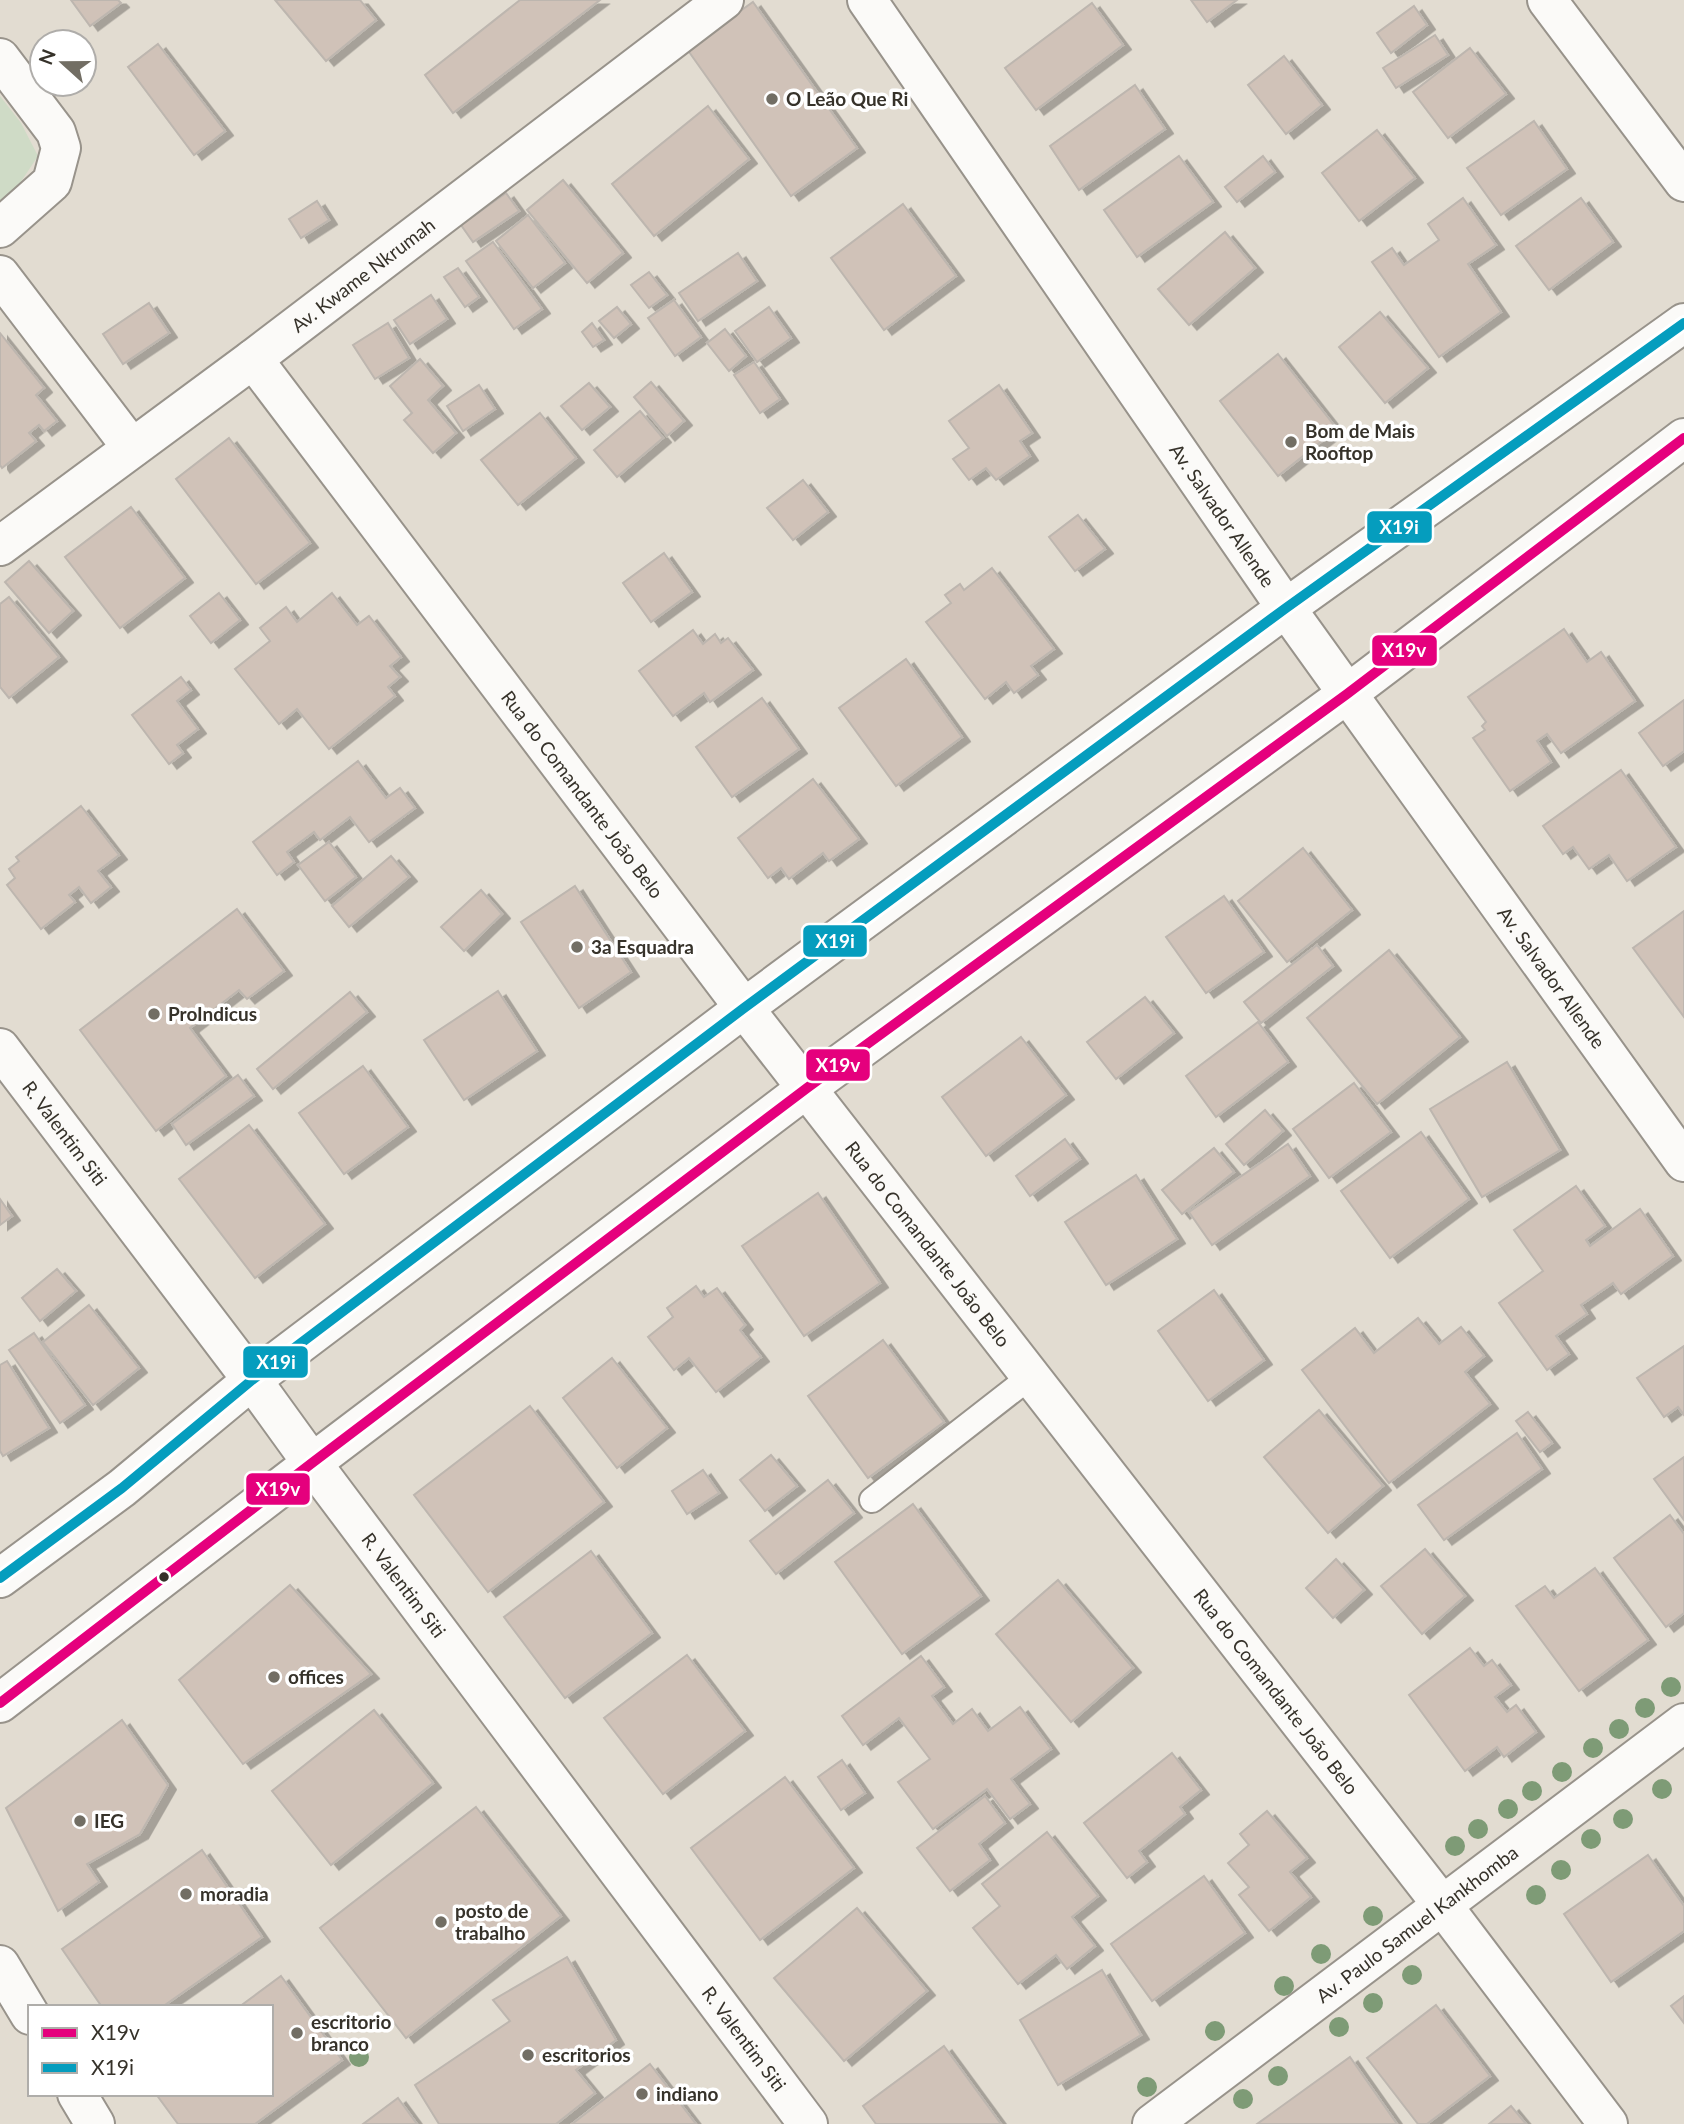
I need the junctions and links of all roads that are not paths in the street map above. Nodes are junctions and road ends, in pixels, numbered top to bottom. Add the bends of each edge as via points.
1 (724, 0) edge
2 (867, 0) edge
3 (1547, 0) edge
4 (0, 58) edge
5 (1684, 182) edge
6 (0, 228) edge
7 (0, 275) edge
8 (1684, 323) edge
9 (253, 359) junction
10 (1684, 438) edge
11 (132, 448) junction
12 (0, 546) edge
13 (1286, 608) junction
14 (1347, 694) junction
15 (744, 1008) junction
16 (0, 1048) edge
17 (807, 1088) junction
18 (1684, 1162) edge
19 (1031, 1376) junction
20 (252, 1380) junction
21 (312, 1462) junction
22 (872, 1500) dead end
23 (0, 1578) edge
24 (0, 1703) edge
25 (1684, 1723) edge
26 (1443, 1906) junction
27 (0, 1965) edge
28 (28, 2012) edge
29 (78, 2096) edge
30 (95, 2124) edge
31 (808, 2124) edge
32 (1153, 2124) edge
33 (1608, 2124) edge

1 - 9 street, Av. Kwame Nkrumah
2 - 13 street, Av. Salvador Allende
3 - 5 street
4 - 6 street via 56,132 61,148 52,182
7 - 11 street
8 - 13 street
9 - 11 street, Av. Kwame Nkrumah
9 - 15 street, Rua do Comandante João Belo
10 - 14 street
11 - 12 street, Av. Kwame Nkrumah
13 - 14 street, Av. Salvador Allende
13 - 15 street
14 - 17 street
14 - 18 street, Av. Salvador Allende
15 - 17 street, Rua do Comandante João Belo
15 - 20 street
16 - 20 street, R. Valentim Siti
17 - 19 street, Rua do Comandante João Belo
17 - 21 street
19 - 22 lane
19 - 26 street, Rua do Comandante João Belo
20 - 21 street, R. Valentim Siti
20 - 23 street via 122,1488
21 - 24 street
21 - 31 street, R. Valentim Siti
25 - 26 street, Av. Paulo Samuel Kankhomba
26 - 32 street, Av. Paulo Samuel Kankhomba
26 - 33 street, Rua do Comandante João Belo
27 - 28 street
29 - 30 street

